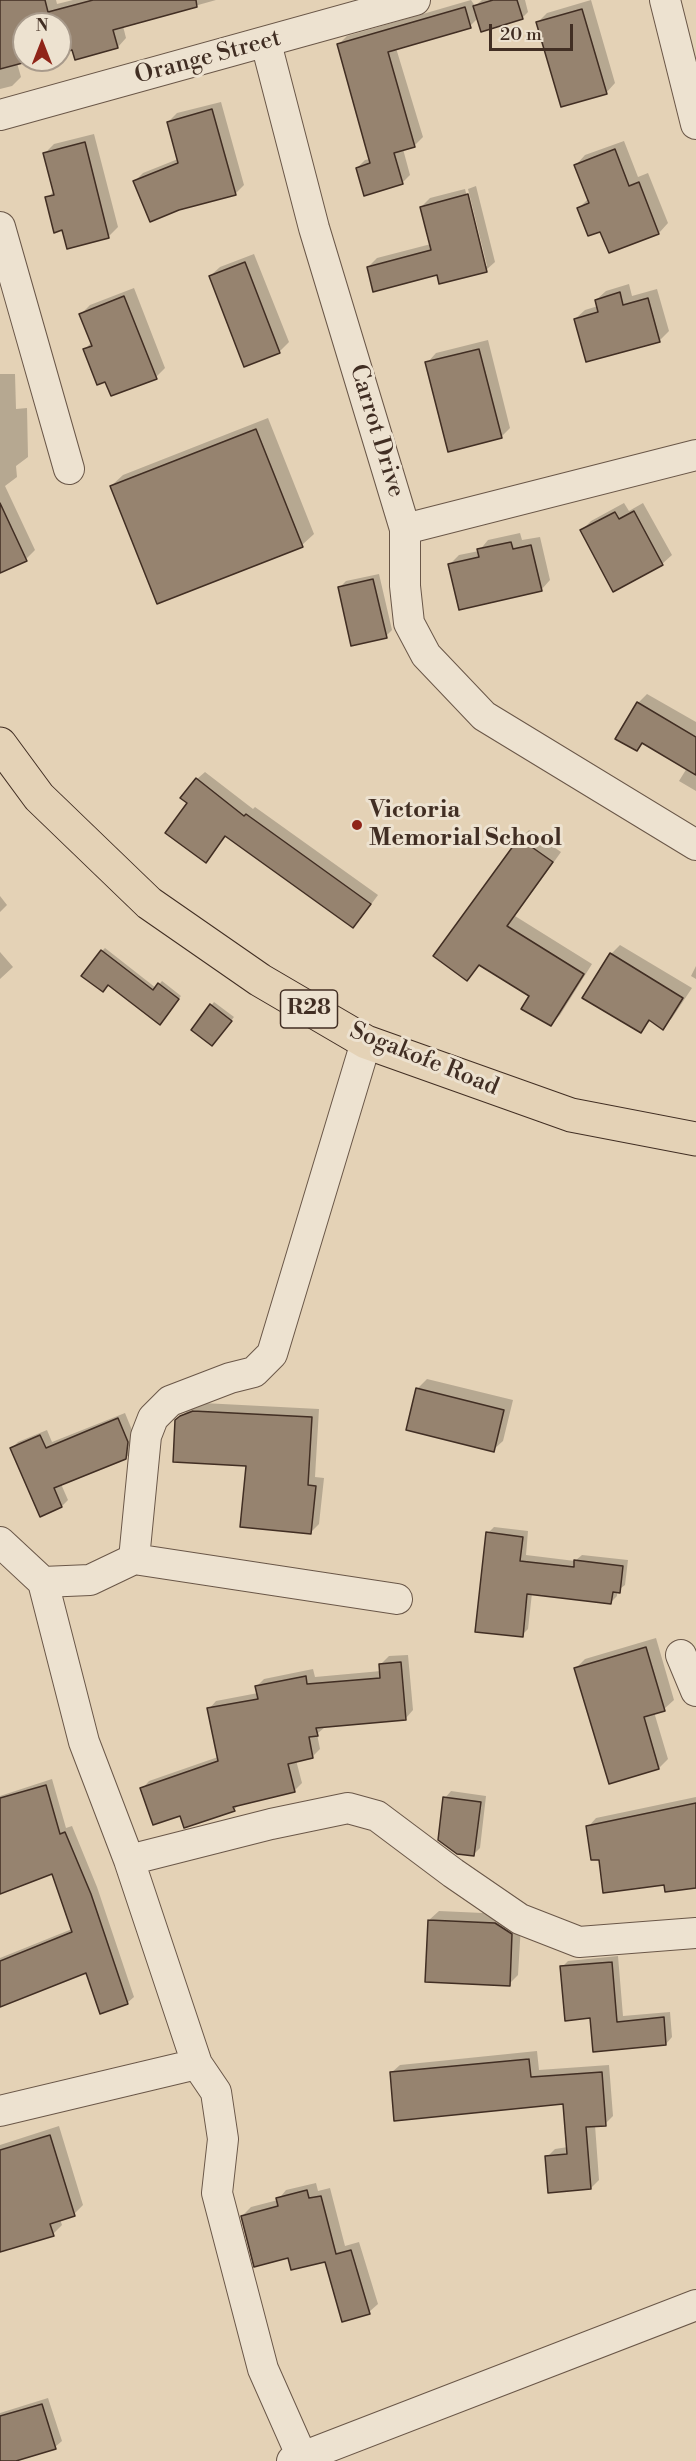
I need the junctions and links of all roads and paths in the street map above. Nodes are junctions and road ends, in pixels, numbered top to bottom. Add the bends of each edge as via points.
1 (415, 0) edge
2 (665, 0) edge
3 (266, 43) junction
4 (0, 115) edge
5 (696, 124) edge
6 (0, 227) edge
7 (696, 455) edge
8 (69, 469) dead end
9 (405, 530) junction
10 (0, 744) edge
11 (696, 844) edge
12 (366, 1042) junction
13 (696, 1139) edge
14 (0, 1542) edge
15 (134, 1559) junction
16 (43, 1582) junction
17 (397, 1599) dead end
18 (681, 1655) dead end
19 (696, 1691) edge
20 (129, 1860) junction
21 (696, 1933) edge
22 (197, 2064) junction
23 (0, 2111) edge
24 (696, 2305) edge
25 (297, 2459) edge

1 - 3 street, Orange Street
2 - 5 street
3 - 4 street, Orange Street
3 - 9 street, Carrot Drive via 314,228
6 - 8 street
7 - 9 street, Carrot Drive
9 - 11 street via 409,623 426,655 484,716
10 - 12 main road, Sogakofe Road / R28 via 39,797 149,903 260,980
12 - 13 main road, Sogakofe Road / R28 via 571,1115
12 - 15 street via 273,1354 254,1372 170,1401 153,1418 146,1436
14 - 16 street
15 - 16 street via 90,1580
15 - 17 street
16 - 20 street via 84,1742
18 - 19 street
20 - 21 street via 348,1808 376,1816 520,1919 579,1942
20 - 22 street
22 - 23 street
22 - 25 street via 216,2092 223,2139 218,2193 263,2369
24 - 25 street

